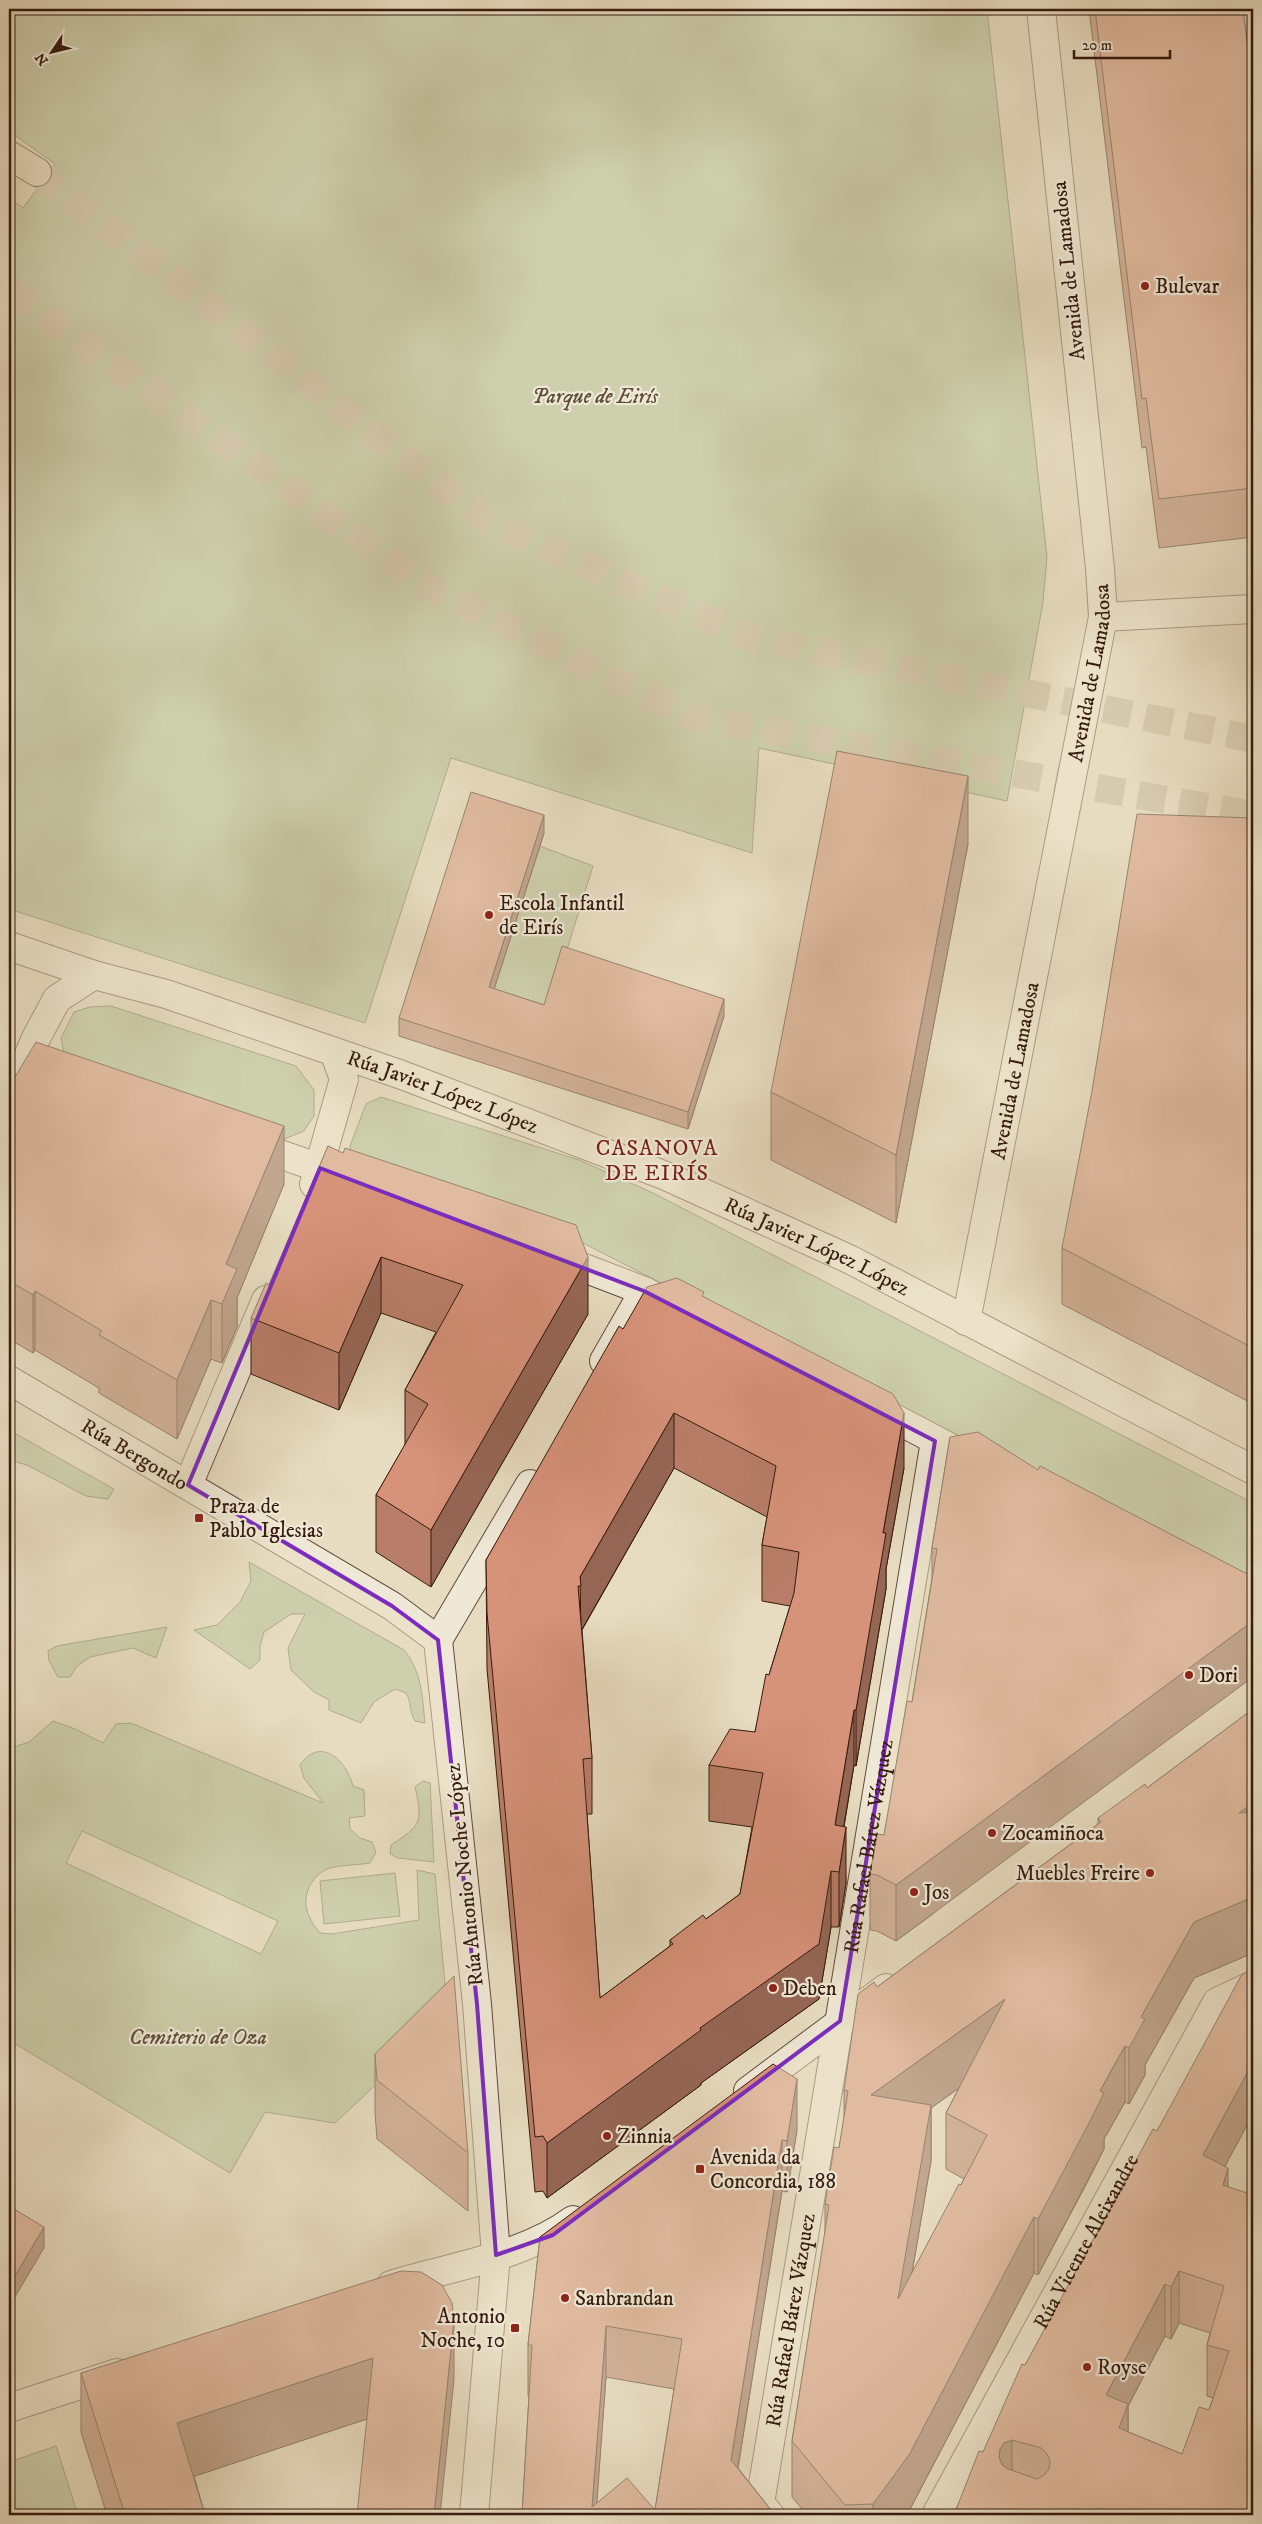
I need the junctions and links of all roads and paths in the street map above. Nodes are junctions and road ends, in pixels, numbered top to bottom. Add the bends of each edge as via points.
1 (1042, 12) edge
2 (9, 155) edge
3 (37, 172) tunnel mouth
4 (1253, 609) edge
5 (1103, 617) junction
6 (18, 949) edge
7 (94, 975) junction
8 (57, 999) junction
9 (36, 1038) junction
10 (334, 1052) junction
11 (49, 1066) edge
12 (12, 1085) edge
13 (228, 1135) edge
14 (320, 1168) junction
15 (375, 1188) edge
16 (304, 1210) edge
17 (533, 1248) edge
18 (274, 1281) edge
19 (644, 1290) junction
20 (697, 1318) edge
21 (966, 1321) junction
22 (9, 1380) edge
23 (591, 1383) edge
24 (847, 1394) edge
25 (935, 1441) junction
26 (544, 1460) edge
27 (1253, 1470) edge
28 (1006, 1476) edge
29 (188, 1485) junction
30 (438, 1640) junction
31 (904, 1975) edge
32 (1253, 1985) edge
33 (840, 2021) junction
34 (725, 2108) edge
35 (592, 2206) edge
36 (496, 2255) junction
37 (369, 2292) edge
38 (141, 2366) edge
39 (9, 2408) edge
40 (474, 2515) edge
41 (770, 2515) edge
42 (936, 2515) edge

1 - 5 street, Avenida de Lamadosa
2 - 3 main road
4 - 5 street
5 - 21 street, Avenida de Lamadosa
6 - 7 street, Rúa Javier López López
6 - 8 street, Rúa Javier López López
7 - 8 street
7 - 10 street, Rúa Javier López López via 166,994
8 - 9 street
9 - 11 street via 42,1060
9 - 12 street
10 - 14 street, Rúa Javier López López via 344,1079
10 - 21 street, Rúa Javier López López via 666,1176 851,1260
13 - 14 street
14 - 15 street
14 - 16 street, Rúa Javier López López
17 - 19 street
18 - 29 street
19 - 20 street
19 - 23 street
21 - 27 street, Rúa Javier López López
22 - 29 street, Rúa Bergondo
24 - 25 street
25 - 28 street
25 - 33 street, Rúa Rafael Bárez Vázquez
26 - 30 street
29 - 30 street, Rúa Bergondo via 392,1606
30 - 36 street, Rúa Antonio Noche López via 477,2004
31 - 33 street
32 - 42 street, Rúa Vicente Aleixandre via 1217,2002
33 - 34 street
33 - 41 street, Rúa Rafael Bárez Vázquez via 760,2503
35 - 36 street via 553,2235
36 - 37 street
36 - 40 street, Rúa Antonio Noche López
38 - 39 street

